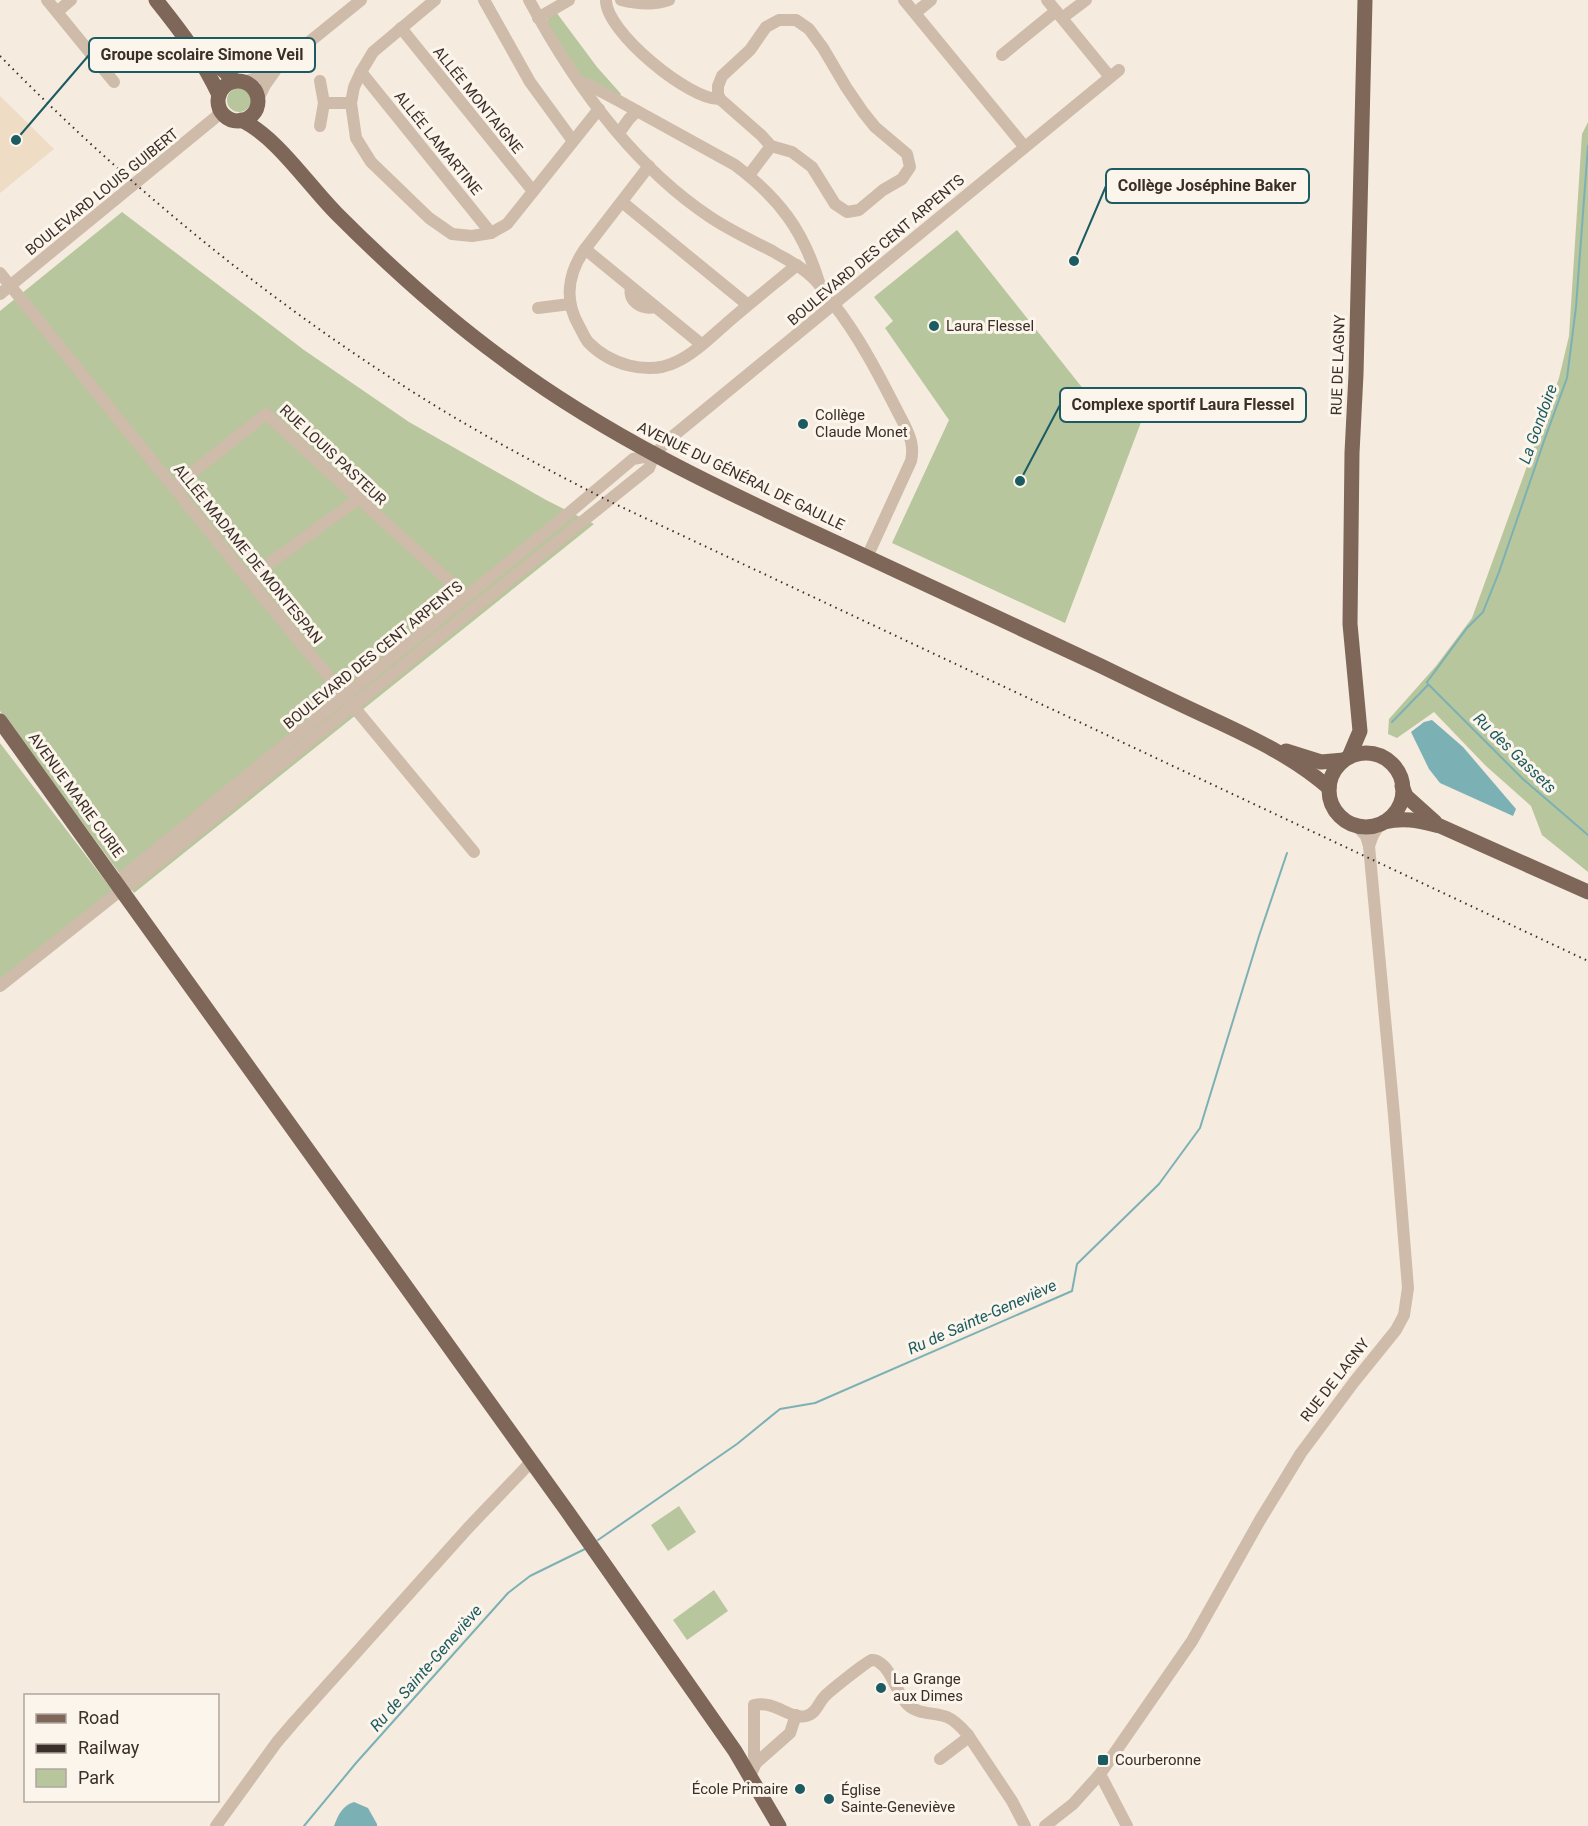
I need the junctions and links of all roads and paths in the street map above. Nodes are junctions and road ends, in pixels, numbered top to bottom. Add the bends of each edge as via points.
1 (47, 0) edge
2 (71, 0) edge
3 (156, 0) edge
4 (361, 0) edge
5 (435, 0) edge
6 (484, 0) edge
7 (529, 0) edge
8 (568, 0) edge
9 (606, 0) edge
10 (621, 0) edge
11 (669, 0) edge
12 (904, 0) edge
13 (931, 0) edge
14 (1047, 0) edge
15 (1086, 0) edge
16 (1365, 0) edge
17 (57, 12) junction
18 (915, 13) junction
19 (1059, 15) junction
20 (538, 18) junction
21 (401, 28) junction
22 (183, 34) junction
23 (1002, 55) dead end
24 (278, 68) junction
25 (361, 72) junction
26 (239, 81) junction
27 (320, 81) dead end
28 (114, 82) dead end
29 (580, 83) junction
30 (219, 95) junction
31 (720, 99) junction
32 (324, 103) junction
33 (351, 103) junction
34 (257, 104) junction
35 (598, 109) junction
36 (637, 111) junction
37 (222, 112) junction
38 (241, 120) junction
39 (320, 126) dead end
40 (619, 133) junction
41 (573, 141) junction
42 (273, 143) junction
43 (771, 146) junction
44 (1024, 146) junction
45 (649, 166) junction
46 (749, 175) junction
47 (532, 191) junction
48 (621, 202) junction
49 (491, 233) junction
50 (805, 245) junction
51 (585, 249) junction
52 (792, 262) junction
53 (0, 273) edge
54 (819, 284) junction
55 (10, 286) junction
56 (0, 294) edge
57 (570, 304) junction
58 (834, 304) junction
59 (748, 305) junction
60 (538, 308) dead end
61 (701, 344) junction
62 (654, 455) junction
63 (174, 487) junction
64 (358, 499) junction
65 (867, 557) junction
66 (248, 579) junction
67 (467, 597) junction
68 (350, 701) junction
69 (0, 721) edge
70 (1360, 731) junction
71 (1260, 742) junction
72 (1376, 754) junction
73 (1347, 758) junction
74 (1402, 786) junction
75 (1329, 788) junction
76 (1382, 823) junction
77 (1356, 825) junction
78 (1440, 826) junction
79 (1369, 846) junction
80 (474, 852) dead end
81 (121, 890) junction
82 (1588, 892) edge
83 (0, 986) edge
84 (531, 1462) junction
85 (795, 1715) junction
86 (968, 1735) junction
87 (940, 1759) dead end
88 (753, 1770) junction
89 (1100, 1774) junction
90 (216, 1826) edge
91 (779, 1826) edge
92 (1025, 1826) edge
93 (1045, 1826) edge
94 (1127, 1826) edge

1 - 17 street
2 - 17 street
3 - 22 main road, AVENUE DU GÉNÉRAL DE GAULLE
4 - 24 street
5 - 21 street
6 - 41 street via 530,82
7 - 20 street
8 - 20 street
9 - 31 street via 606,8 615,22 644,56 698,94
10 - 11 street via 656,4
12 - 18 street
13 - 18 street
14 - 19 street
15 - 19 street
16 - 70 main road, RUE DE LAGNY via 1350,624
17 - 28 street
18 - 44 street
19 - 23 street
19 - 44 street, BOULEVARD DES CENT ARPENTS via 1114,73
20 - 29 street
21 - 25 street via 373,52
21 - 47 street, ALLÉE MONTAIGNE
22 - 26 main road, AVENUE DU GÉNÉRAL DE GAULLE
22 - 30 main road, AVENUE DU GÉNÉRAL DE GAULLE
24 - 26 street
24 - 34 street
25 - 33 street
25 - 49 street, ALLÉE LAMARTINE
26 - 30 main road via 228,84
26 - 34 main road, AVENUE DU GÉNÉRAL DE GAULLE via 253,88
27 - 32 street
29 - 35 street
29 - 36 street
30 - 37 main road, AVENUE DU GÉNÉRAL DE GAULLE
31 - 43 street
31 - 43 street via 722,76 750,50 766,27 780,20 796,20 817,39 875,127 907,154 910,167 902,179 859,210 847,212 835,204 812,166 792,152
32 - 33 street
32 - 39 street
33 - 49 street via 356,138 371,162 429,218 452,234
34 - 38 main road via 250,117
34 - 42 main road, AVENUE DU GÉNÉRAL DE GAULLE
35 - 40 street
35 - 41 street
36 - 40 street
36 - 46 street
37 - 38 main road, AVENUE DU GÉNÉRAL DE GAULLE
37 - 55 street, BOULEVARD LOUIS GUIBERT
38 - 42 main road, AVENUE DU GÉNÉRAL DE GAULLE
40 - 45 street
41 - 47 street
42 - 62 main road, AVENUE DU GÉNÉRAL DE GAULLE via 364,241 445,314 559,398
43 - 46 street
44 - 58 street, BOULEVARD DES CENT ARPENTS
45 - 48 street
45 - 52 street via 712,219
46 - 50 street via 773,196
47 - 49 street via 507,224
48 - 51 street
48 - 59 street
50 - 52 street
50 - 54 street
51 - 57 street via 570,280
51 - 61 street
52 - 54 street
52 - 59 street
53 - 55 street, ALLÉE MADAME DE MONTESPAN
54 - 58 street
55 - 56 street, BOULEVARD LOUIS GUIBERT
55 - 63 street, ALLÉE MADAME DE MONTESPAN
57 - 60 street
57 - 61 street via 587,341 629,366 650,369 676,363
58 - 62 street, BOULEVARD DES CENT ARPENTS
58 - 65 street via 860,340 912,446 911,461
59 - 61 street
62 - 65 main road, AVENUE DU GÉNÉRAL DE GAULLE
62 - 67 street, BOULEVARD DES CENT ARPENTS via 633,459
62 - 68 street, BOULEVARD DES CENT ARPENTS via 650,468
63 - 64 street, RUE LOUIS PASTEUR via 266,414
63 - 66 street, ALLÉE MADAME DE MONTESPAN
64 - 66 street
64 - 67 street, RUE LOUIS PASTEUR
65 - 71 main road, AVENUE DU GÉNÉRAL DE GAULLE
66 - 68 street, ALLÉE MADAME DE MONTESPAN
67 - 68 street, BOULEVARD DES CENT ARPENTS
68 - 80 street, ALLÉE MADAME DE MONTESPAN
68 - 81 street, BOULEVARD DES CENT ARPENTS via 125,875
69 - 81 main road, AVENUE MARIE CURIE
70 - 72 main road, RUE DE LAGNY
70 - 73 main road, RUE DE LAGNY
71 - 73 main road, AVENUE DU GÉNÉRAL DE GAULLE via 1321,762
71 - 75 main road, AVENUE DU GÉNÉRAL DE GAULLE
72 - 73 main road
72 - 74 main road via 1394,766
73 - 75 main road via 1333,772
74 - 76 main road via 1398,807
74 - 78 main road via 1415,807
75 - 77 main road via 1336,811
76 - 77 main road
76 - 78 main road via 1398,819
76 - 79 street
77 - 79 street
78 - 82 main road
79 - 89 street, RUE DE LAGNY via 1408,1290 1404,1316 1301,1453 1192,1641
81 - 83 street, BOULEVARD DES CENT ARPENTS
81 - 84 main road, AVENUE MARIE CURIE
84 - 88 main road, AVENUE MARIE CURIE via 728,1742
84 - 90 street via 311,1701
85 - 86 street via 811,1714 825,1696 873,1660 884,1666 908,1705 948,1717
85 - 88 street via 790,1733
85 - 88 street via 768,1704 753,1705
86 - 87 street
86 - 92 street
88 - 91 main road, AVENUE MARIE CURIE
89 - 93 street, RUE DE LAGNY
89 - 94 street

